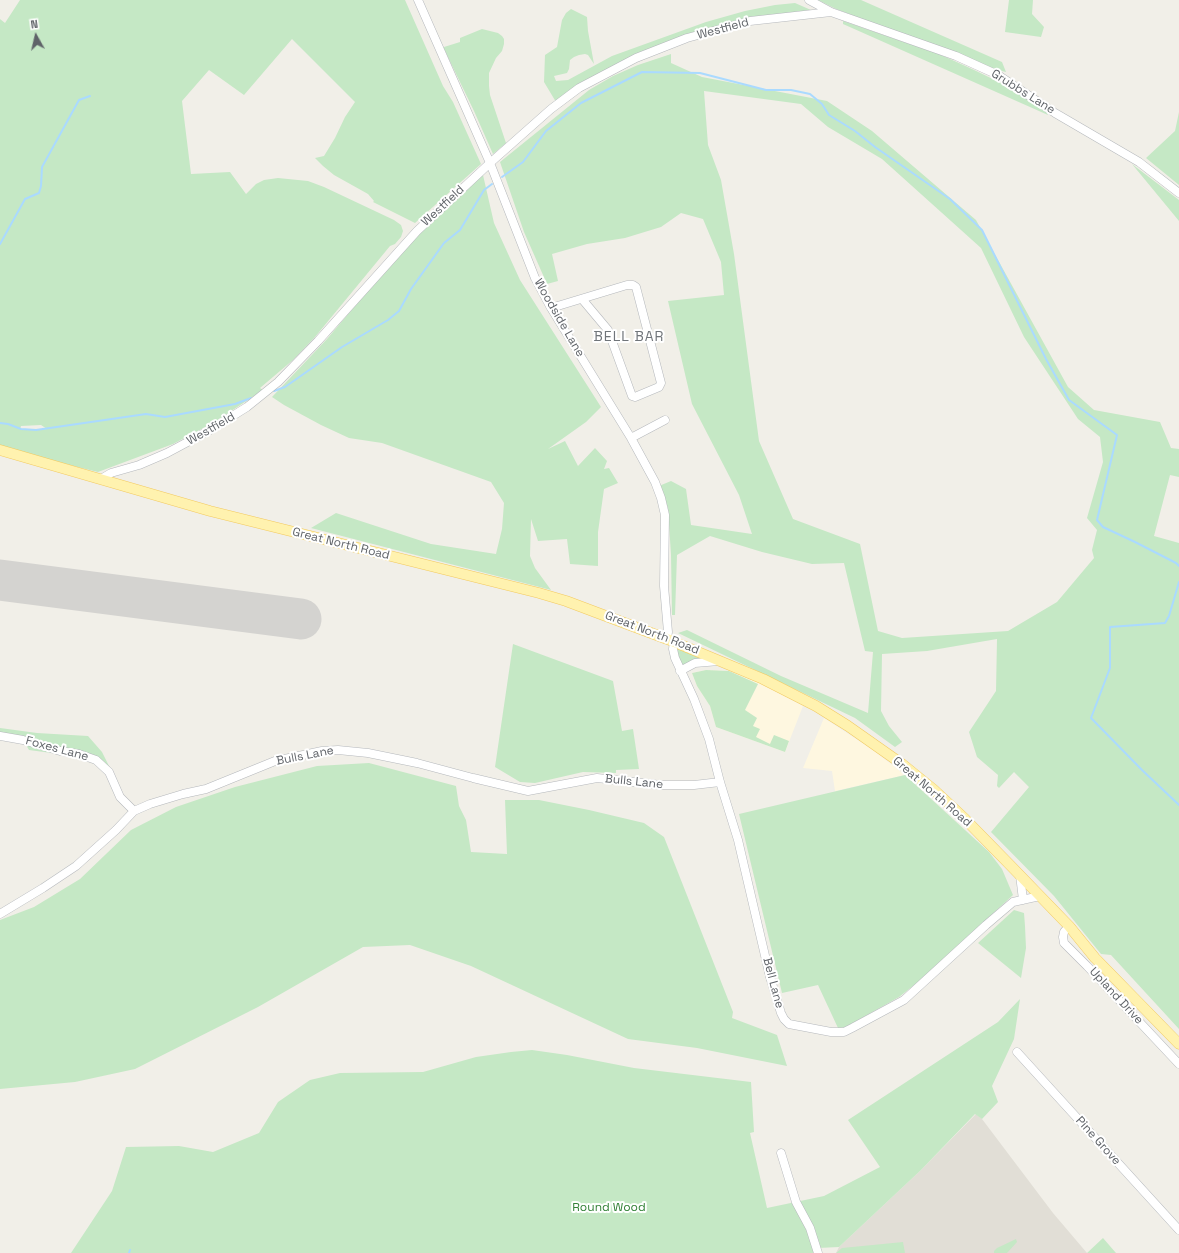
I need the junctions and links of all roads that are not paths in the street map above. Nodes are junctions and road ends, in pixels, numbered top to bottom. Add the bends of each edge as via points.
1 (418, 0) edge
2 (809, 0) edge
3 (831, 12) junction
4 (490, 163) junction
5 (1179, 193) edge
6 (582, 299) junction
7 (551, 308) junction
8 (665, 420) dead end
9 (631, 438) junction
10 (0, 450) edge
11 (101, 479) junction
12 (670, 640) junction
13 (722, 661) junction
14 (680, 671) junction
15 (0, 736) edge
16 (720, 782) junction
17 (134, 811) junction
18 (1020, 875) junction
19 (1040, 896) junction
20 (1023, 900) junction
21 (0, 914) edge
22 (1069, 926) junction
23 (1179, 1044) edge
24 (1017, 1052) dead end
25 (1179, 1064) edge
26 (781, 1153) dead end
27 (1179, 1230) edge
28 (818, 1253) edge

1 - 4 street, Woodside Lane
2 - 3 street, Grubbs Lane
3 - 4 street, Westfield via 750,22 687,38 636,58 579,88
3 - 5 street, Grubbs Lane via 956,56 998,75 1055,113 1139,162
4 - 7 street, Woodside Lane via 535,278
4 - 11 street, Westfield via 417,231 288,372 247,408 168,453
6 - 6 street via 627,285 636,287 661,383 659,387 632,396 608,330
6 - 7 street
7 - 9 street, Woodside Lane
8 - 9 street
9 - 12 street, Woodside Lane via 655,482 665,515 664,586
10 - 11 main road, Great North Road
11 - 12 main road, Great North Road via 210,511 539,593
12 - 13 main road, Great North Road
12 - 14 street, Bell Lane
13 - 14 street via 695,663
13 - 18 main road, Great North Road via 816,706 881,749 934,790
14 - 16 street, Bell Lane via 702,719
15 - 17 street, Foxes Lane via 96,760 109,772 120,797
16 - 17 street, Bulls Lane via 661,785 598,778 528,791 368,752 338,750 275,761 206,789 150,804
16 - 20 street, Bell Lane via 739,846 770,977 781,1013 789,1024 831,1032 844,1032 852,1028 904,1000 1013,902
17 - 21 street, Bulls Lane via 76,866
18 - 19 main road, Great North Road
18 - 20 street
19 - 20 street, Bell Lane
19 - 22 main road, Great North Road
22 - 23 main road, Great North Road via 1095,958
22 - 25 street, Upland Drive via 1064,932 1064,943
24 - 27 street, Pine Grove
26 - 28 street via 796,1202 810,1228

